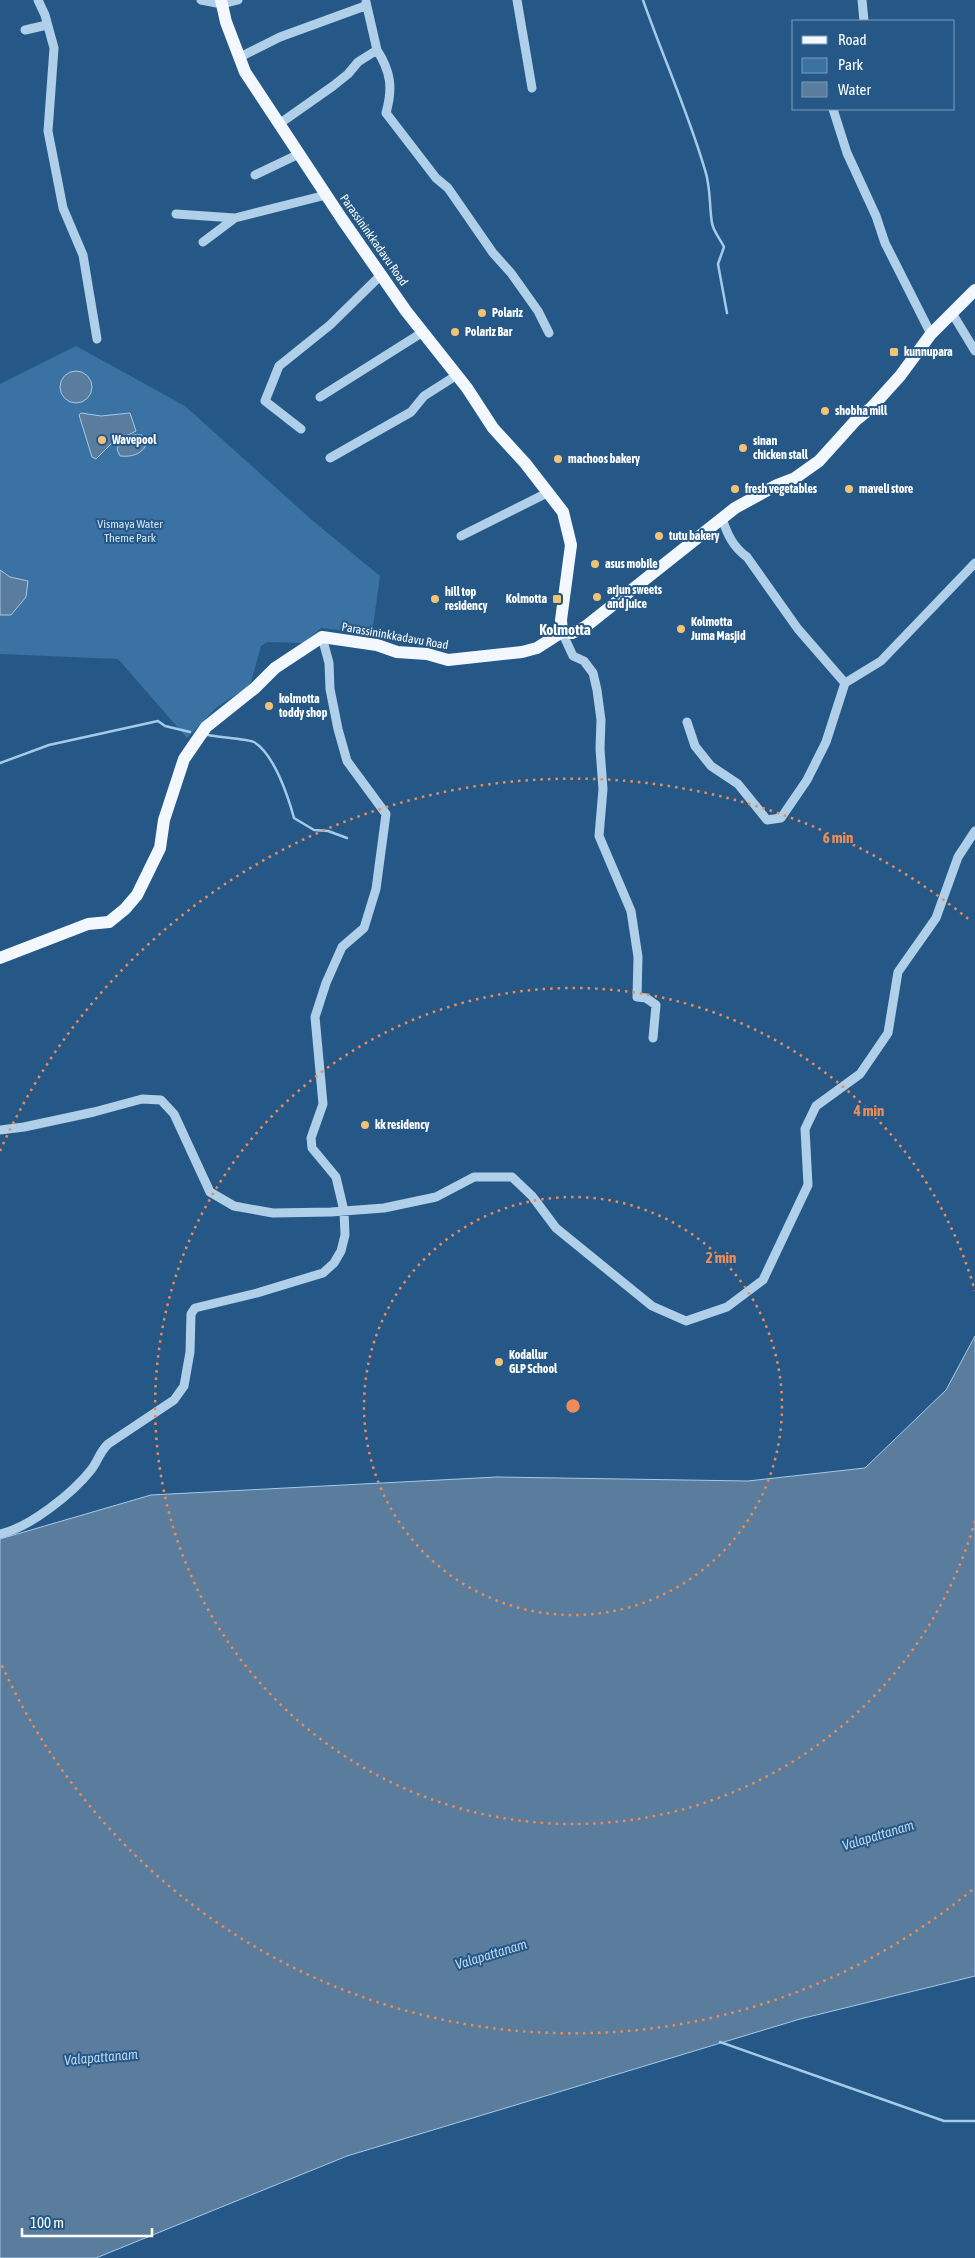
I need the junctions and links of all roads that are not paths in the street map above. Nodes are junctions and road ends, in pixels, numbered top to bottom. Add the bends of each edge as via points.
1 (38, 0) edge
2 (201, 0) edge
3 (238, 0) edge
4 (517, 0) edge
5 (862, 0) edge
6 (221, 2) edge
7 (366, 3) edge
8 (864, 20) edge
9 (47, 25) junction
10 (24, 30) dead end
11 (377, 50) junction
12 (240, 56) junction
13 (532, 88) dead end
14 (833, 110) edge
15 (279, 124) junction
16 (299, 154) junction
17 (255, 175) dead end
18 (326, 194) junction
19 (176, 214) dead end
20 (235, 218) junction
21 (203, 242) dead end
22 (381, 275) junction
23 (975, 290) edge
24 (952, 313) junction
25 (422, 332) junction
26 (549, 333) dead end
27 (931, 334) junction
28 (97, 339) dead end
29 (975, 351) edge
30 (457, 375) junction
31 (320, 397) dead end
32 (301, 428) dead end
33 (330, 458) dead end
34 (549, 492) junction
35 (722, 518) junction
36 (461, 536) dead end
37 (975, 563) edge
38 (562, 632) junction
39 (322, 637) junction
40 (845, 683) junction
41 (686, 722) dead end
42 (975, 831) edge
43 (0, 958) edge
44 (653, 1038) dead end
45 (0, 1130) edge
46 (344, 1211) junction
47 (0, 1534) edge

1 - 9 street
2 - 6 street
3 - 6 street
4 - 13 street
5 - 8 street
6 - 12 main road, Parassininkkadavu Road
7 - 11 street
7 - 12 street
9 - 10 street
9 - 28 street via 54,48 48,131 64,208 83,255
11 - 15 street
11 - 26 street via 390,78 386,113 436,178 448,188 493,254 511,273
12 - 15 main road, Parassininkkadavu Road via 245,72
14 - 27 street via 847,153 885,243
15 - 16 main road, Parassininkkadavu Road
16 - 17 street
16 - 18 main road, Parassininkkadavu Road
18 - 20 street
18 - 22 main road, Parassininkkadavu Road
19 - 20 street
20 - 21 street
22 - 25 main road, Parassininkkadavu Road
22 - 32 street via 330,326 279,366 265,401
23 - 24 main road
24 - 27 main road
24 - 29 street
25 - 30 main road, Parassininkkadavu Road
25 - 31 street
27 - 35 main road via 900,376 819,461
30 - 33 street via 424,396 411,412
30 - 34 main road, Parassininkkadavu Road via 493,428
34 - 36 street
34 - 38 main road, Parassininkkadavu Road via 563,512 571,545
35 - 38 main road via 605,612 572,633
35 - 40 street via 736,549 748,557 798,629
37 - 40 street via 881,661
38 - 39 main road, Parassininkkadavu Road via 537,648 522,652 448,660
38 - 44 street via 573,656 584,661 593,673 597,690 603,789 599,836 631,912 638,957 636,997 646,998 656,1005
39 - 43 main road, Parassininkkadavu Road via 275,668 206,727 184,759 164,820 160,848 136,895 125,909 109,922 88,924
39 - 46 street via 347,761 386,814 376,889 364,928 342,947 315,1017 323,1104 311,1138 312,1148 336,1177
40 - 41 street via 826,742 807,780 780,818 767,820 738,784 711,766 695,746
42 - 46 street via 958,857 936,918 898,972 888,1033 860,1074 816,1106 805,1129 808,1185 763,1280 726,1307 686,1321 652,1306 556,1228 532,1196 512,1177 474,1177 436,1197 384,1208
45 - 46 street via 86,1114 142,1099 162,1100 174,1114 210,1192 234,1206 273,1213
46 - 47 street via 346,1235 341,1251 323,1273 195,1308 191,1314 190,1352 184,1386 174,1400 108,1444 83,1480 44,1512

